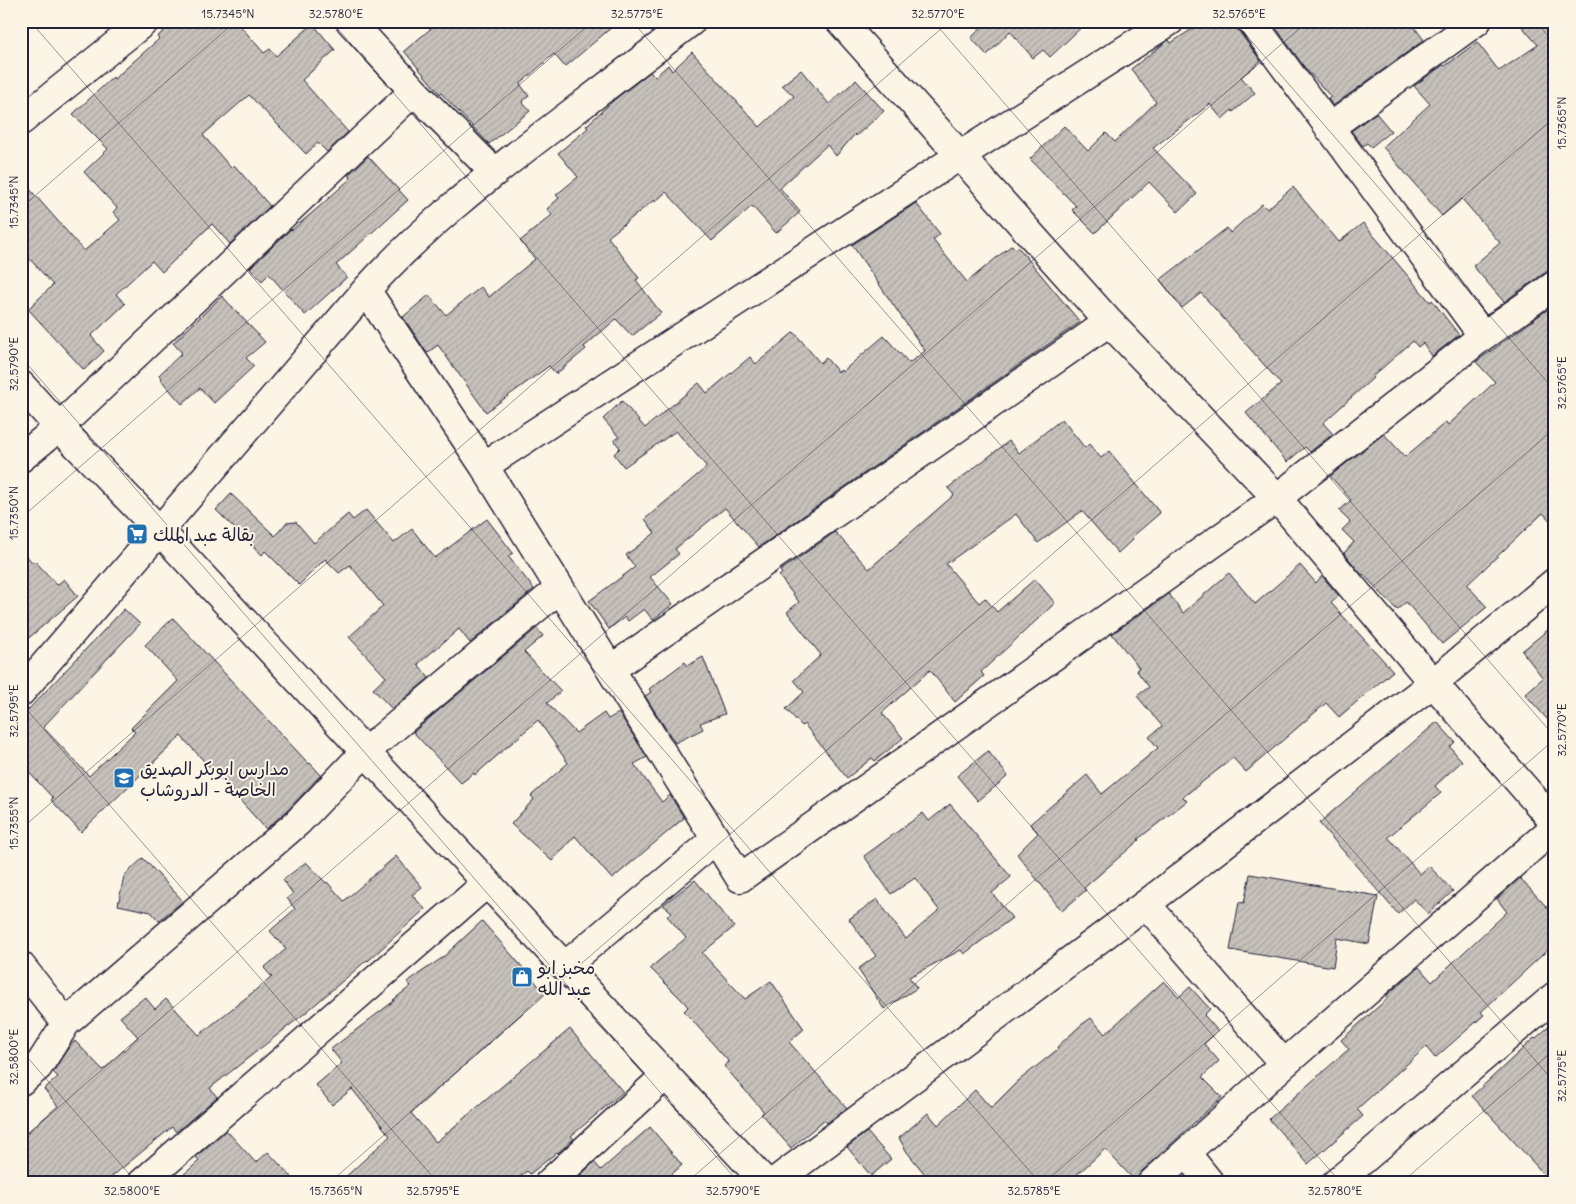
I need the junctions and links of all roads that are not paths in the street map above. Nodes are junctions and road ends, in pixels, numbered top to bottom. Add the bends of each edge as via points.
1 (145, 21) edge
2 (350, 21) edge
3 (692, 21) edge
4 (840, 21) edge
5 (1170, 21) edge
6 (1251, 21) edge
7 (1477, 21) edge
8 (414, 91) junction
9 (21, 121) edge
10 (1329, 128) junction
11 (961, 155) junction
12 (494, 172) junction
13 (1555, 285) edge
14 (366, 290) junction
15 (1109, 322) junction
16 (1483, 336) junction
17 (21, 385) edge
18 (59, 427) junction
19 (21, 458) edge
20 (484, 466) junction
21 (1277, 498) junction
22 (160, 531) junction
23 (1555, 582) edge
24 (560, 588) junction
25 (610, 669) junction
26 (1433, 683) junction
27 (21, 692) edge
28 (365, 752) junction
29 (1555, 825) edge
30 (716, 839) junction
31 (487, 883) junction
32 (1146, 904) junction
33 (21, 966) edge
34 (565, 966) junction
35 (1555, 996) edge
36 (66, 1023) junction
37 (1284, 1064) junction
38 (666, 1075) junction
39 (21, 1081) edge
40 (1186, 1153) junction
41 (142, 1183) edge
42 (549, 1183) edge
43 (766, 1183) edge
44 (773, 1183) edge
45 (1152, 1183) edge
46 (1210, 1183) edge
47 (1336, 1183) edge

1 - 9 street
2 - 8 street
3 - 12 street
4 - 11 street
5 - 11 street
6 - 10 street
7 - 10 street
8 - 12 street
8 - 18 street
10 - 16 street
11 - 15 street
11 - 20 street
12 - 14 street via 396,256
13 - 16 street
14 - 20 street
14 - 22 street
15 - 21 street
15 - 25 street
16 - 21 street
17 - 18 street
18 - 19 street
18 - 22 street
20 - 24 street
21 - 26 street
21 - 30 street via 740,878
22 - 27 street
22 - 28 street
23 - 26 street
24 - 25 street
24 - 28 street
25 - 30 street
26 - 29 street
26 - 32 street
28 - 31 street
28 - 36 street via 298,822
29 - 37 street
30 - 34 street
31 - 34 street
31 - 41 street
32 - 37 street
32 - 44 street
33 - 36 street
34 - 38 street
35 - 47 street
36 - 39 street via 38,1067
37 - 40 street
38 - 42 street
38 - 43 street
40 - 45 street
40 - 46 street

